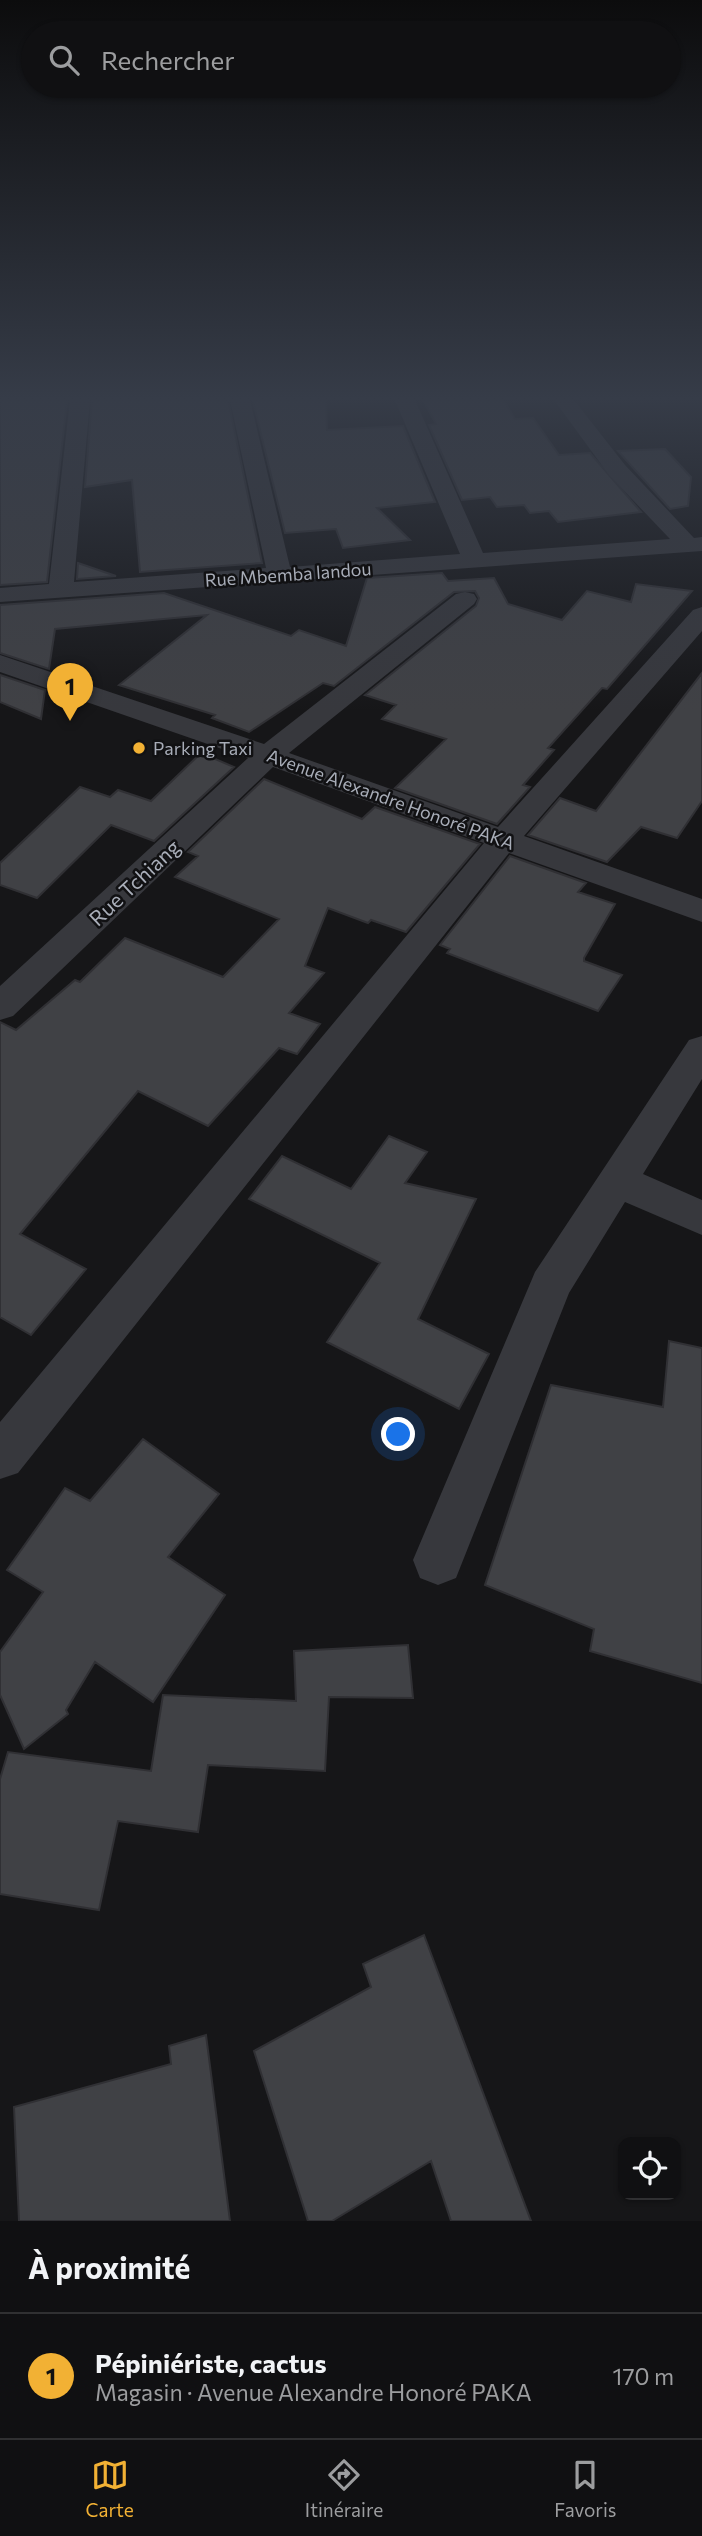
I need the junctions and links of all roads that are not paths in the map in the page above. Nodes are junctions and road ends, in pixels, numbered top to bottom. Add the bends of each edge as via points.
1 (70, 504) edge
2 (263, 504) edge
3 (450, 504) edge
4 (653, 504) edge
5 (695, 545) edge
6 (475, 561) junction
7 (279, 575) junction
8 (61, 591) junction
9 (0, 595) edge
10 (465, 599) dead end
11 (702, 615) edge
12 (0, 663) edge
13 (268, 755) junction
14 (504, 839) junction
15 (702, 911) edge
16 (0, 1007) edge
17 (702, 1049) edge
18 (619, 1181) junction
19 (702, 1218) edge
20 (1, 1457) edge
21 (438, 1560) dead end

1 - 8 street
2 - 7 street
3 - 6 street
4 - 5 street
5 - 6 street, Rue Mbemba landou
6 - 7 street, Rue Mbemba landou
7 - 8 street, Rue Mbemba landou
8 - 9 street, Rue Mbemba landou
10 - 13 street, Rue Tchiang
11 - 14 street
12 - 13 street, Avenue Alexandre Honoré PAKA
13 - 14 street, Avenue Alexandre Honoré PAKA
13 - 16 street, Rue Tchiang
14 - 15 street, Avenue Alexandre Honoré PAKA
14 - 20 street
17 - 18 street
18 - 19 street
18 - 21 street via 550,1285

